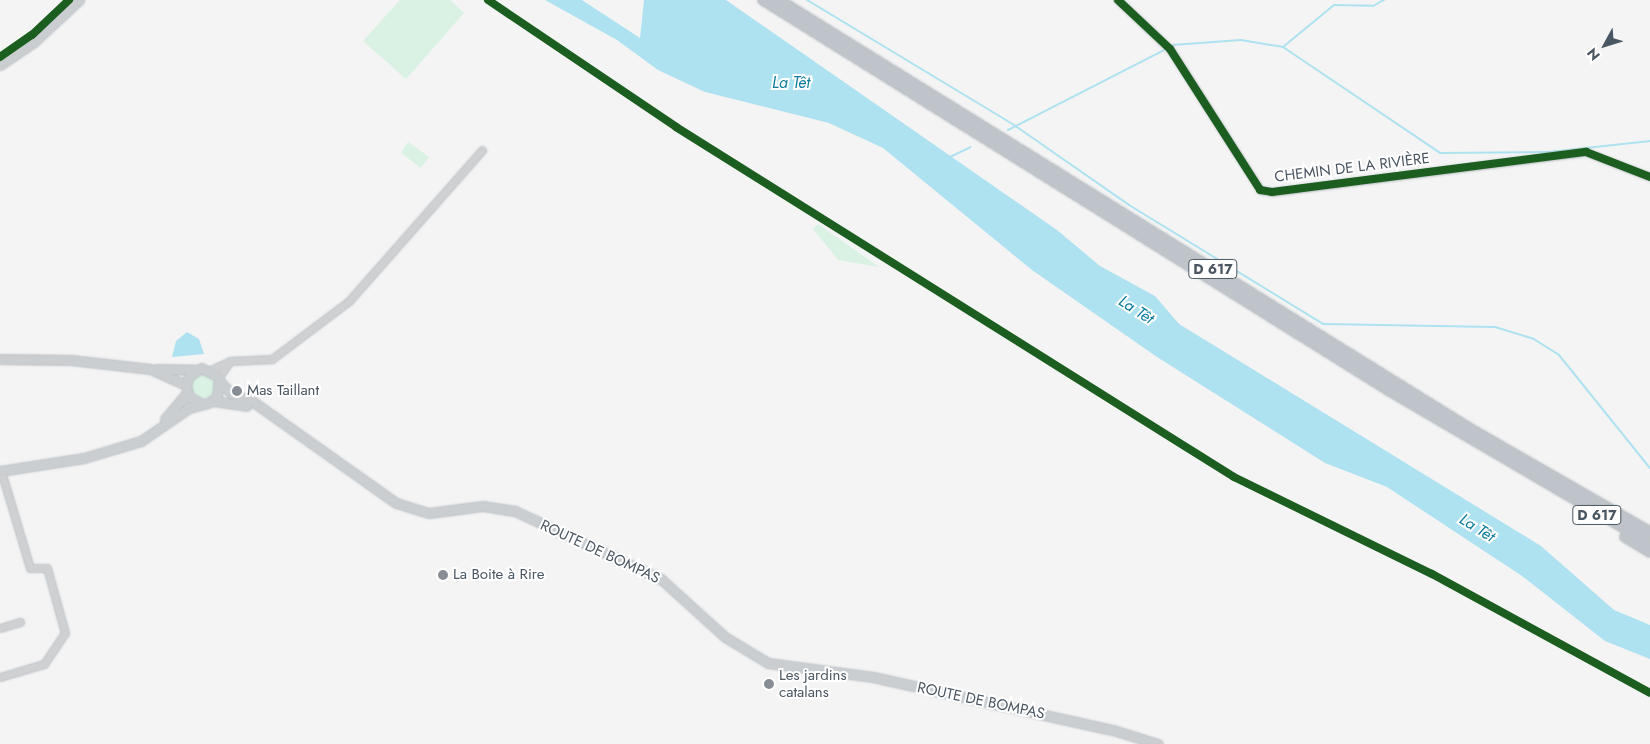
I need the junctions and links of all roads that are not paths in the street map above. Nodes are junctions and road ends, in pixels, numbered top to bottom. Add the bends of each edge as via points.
1 (79, 0) edge
2 (763, 0) edge
3 (779, 0) edge
4 (1118, 0) edge
5 (0, 65) edge
6 (482, 150) dead end
7 (1650, 177) edge
8 (0, 359) edge
9 (230, 361) junction
10 (150, 370) junction
11 (196, 370) junction
12 (211, 370) junction
13 (220, 380) junction
14 (186, 389) junction
15 (213, 401) junction
16 (202, 404) junction
17 (278, 419) junction
18 (0, 465) edge
19 (0, 471) edge
20 (1545, 484) junction
21 (1650, 532) edge
22 (1650, 543) edge
23 (1650, 552) edge
24 (20, 622) dead end
25 (0, 628) edge
26 (0, 677) edge
27 (1158, 744) edge

1 - 5 main road via 34,42
2 - 20 highway, D 617
3 - 21 highway, D 617 via 1508,452
4 - 7 street, CHEMIN DE LA RIVIÈRE via 1170,49 1260,190 1272,192 1586,152
6 - 9 street via 349,301 272,359
8 - 10 main road via 71,360
9 - 12 street
9 - 13 street
10 - 11 main road
10 - 14 main road
11 - 12 main road
11 - 14 main road
12 - 13 main road
13 - 15 main road
13 - 17 main road via 232,394
14 - 16 main road
14 - 18 main road via 170,415 123,442
15 - 16 main road
15 - 17 main road via 240,403
16 - 19 main road via 141,441 114,451
17 - 27 main road, ROUTE DE BOMPAS via 413,511 499,507 661,579 725,637 768,663 874,677 1113,730
19 - 26 street via 30,568 47,568 65,633 44,664
20 - 22 highway, D 617
20 - 23 highway
24 - 25 street

